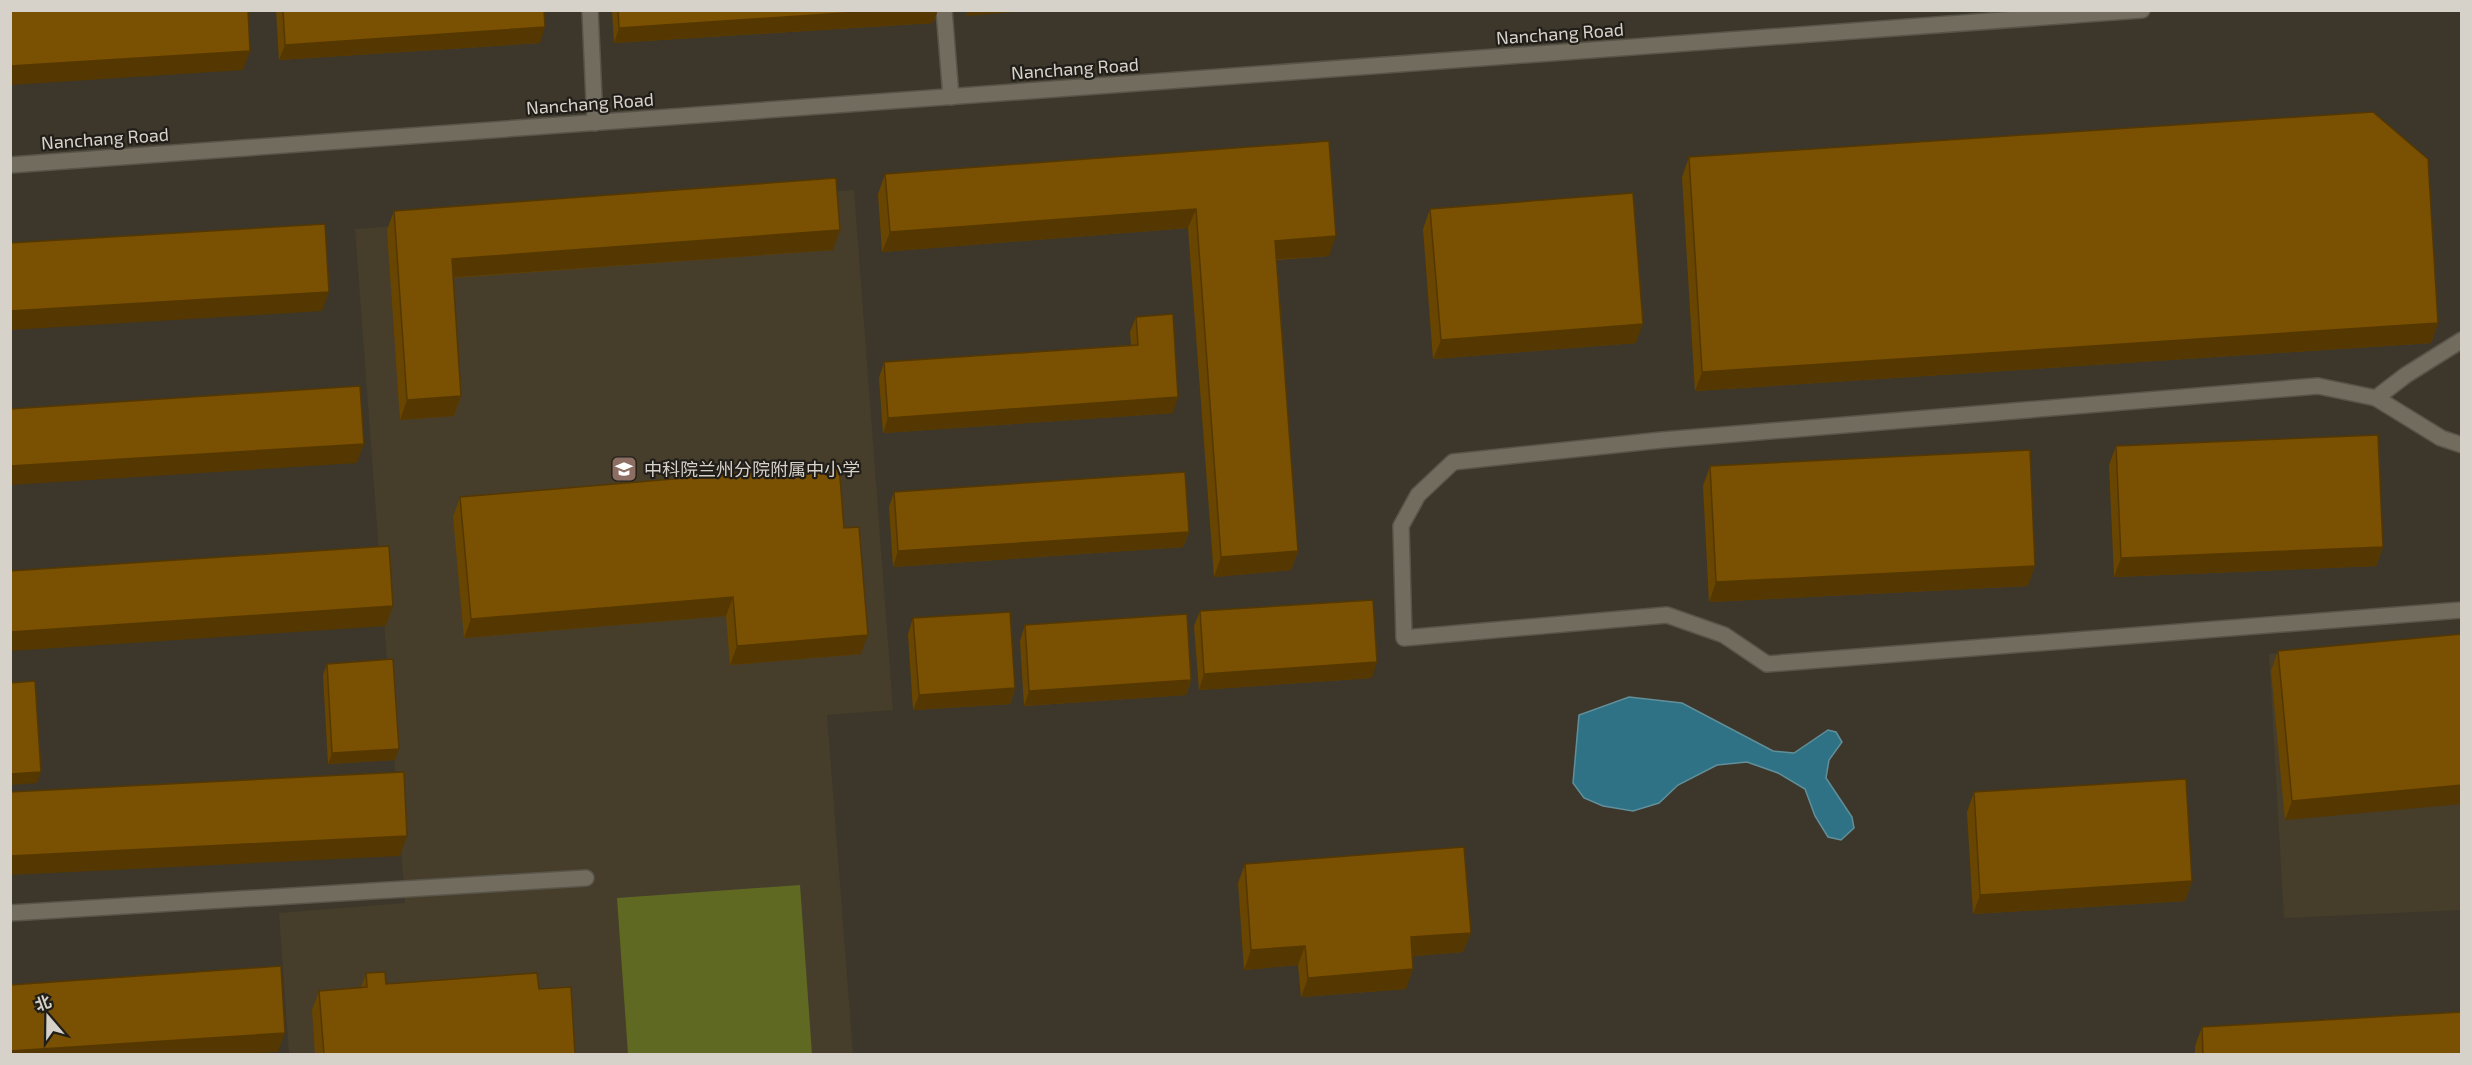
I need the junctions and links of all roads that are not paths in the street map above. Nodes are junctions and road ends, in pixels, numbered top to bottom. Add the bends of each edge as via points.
1 (590, 10) edge
2 (944, 10) edge
3 (2142, 10) edge
4 (951, 97) junction
5 (595, 123) junction
6 (10, 165) edge
7 (2462, 340) edge
8 (2376, 398) junction
9 (2462, 445) edge
10 (2462, 610) edge
11 (586, 878) dead end
12 (10, 913) edge

1 - 5 main road
2 - 4 main road
3 - 4 main road, Nanchang Road
4 - 5 main road, Nanchang Road
5 - 6 main road, Nanchang Road
7 - 8 main road
8 - 9 main road via 2441,438
8 - 10 main road via 2318,386 1674,439 1453,462 1418,495 1401,526 1404,638 1667,615 1724,635 1767,664
11 - 12 main road

